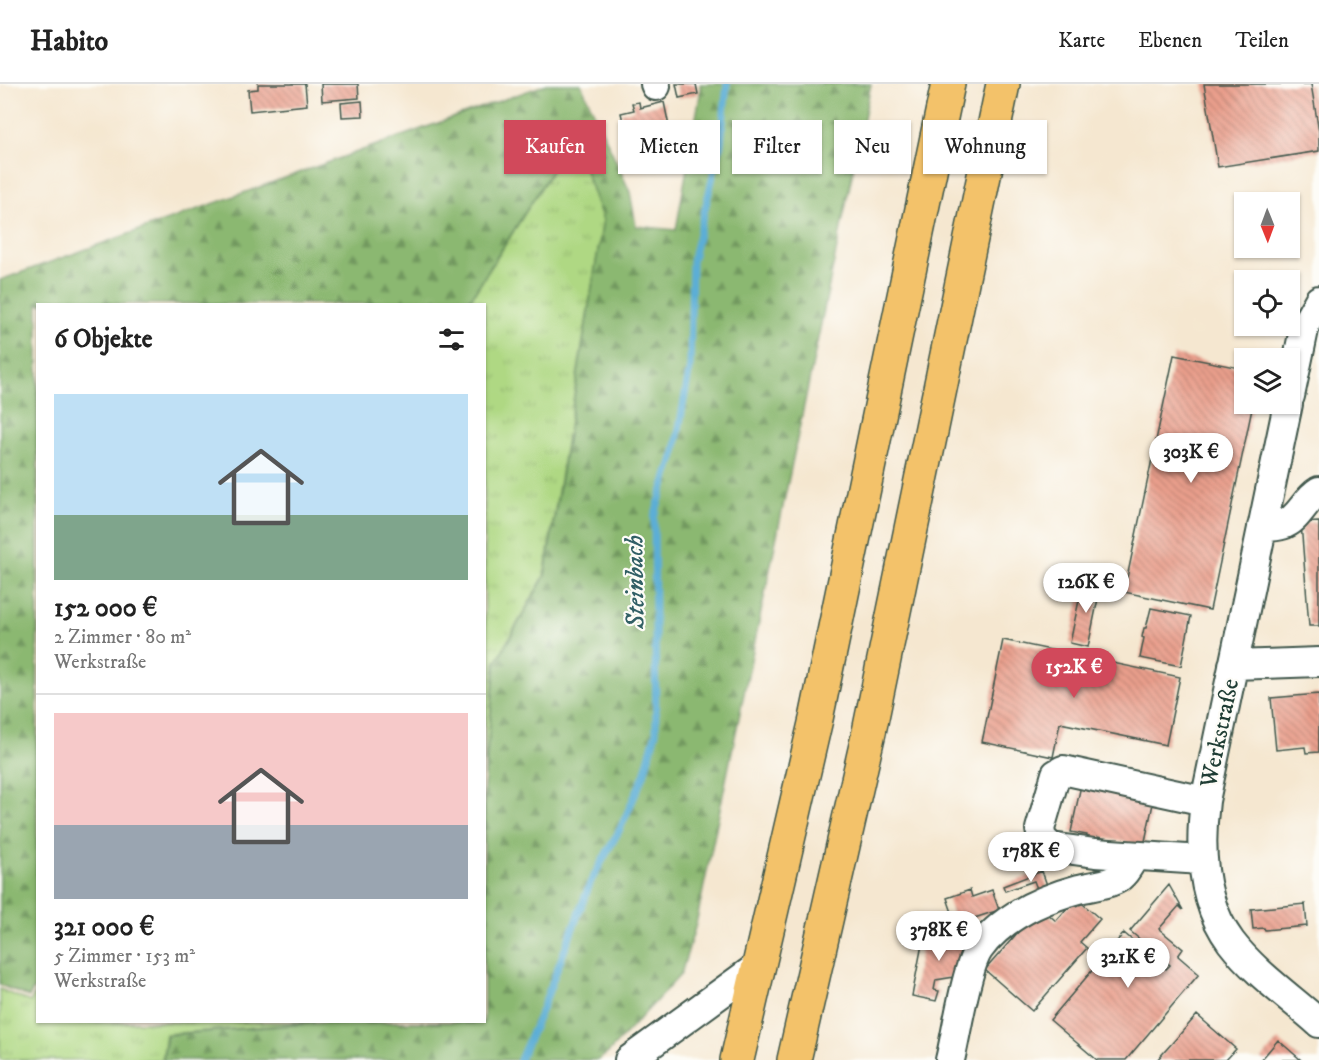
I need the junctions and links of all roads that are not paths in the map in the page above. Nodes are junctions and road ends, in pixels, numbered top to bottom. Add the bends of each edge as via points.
1 (948, 84) edge
2 (1003, 84) edge
3 (1319, 300) edge
4 (1300, 349) edge
5 (1286, 414) edge
6 (1319, 491) edge
7 (1262, 527) junction
8 (1319, 662) edge
9 (1233, 665) junction
10 (1205, 801) junction
11 (1136, 856) junction
12 (1202, 861) junction
13 (760, 964) junction
14 (1319, 1023) edge
15 (629, 1060) edge
16 (737, 1060) edge
17 (794, 1060) edge
18 (950, 1060) edge

1 - 13 highway via 816,720
2 - 17 highway via 869,732
3 - 4 street via 1305,325
5 - 7 street, Werkstraße
6 - 7 street via 1295,518 1282,525
7 - 9 street, Werkstraße
8 - 9 street
9 - 10 street, Werkstraße
10 - 11 street via 1063,770 1056,774 1040,829 1042,839 1051,847
10 - 12 street, Werkstraße
11 - 12 street
11 - 18 street via 1117,880 1029,907 977,950
12 - 14 street, Werkstraße via 1218,921 1230,941
13 - 15 street
13 - 16 highway

